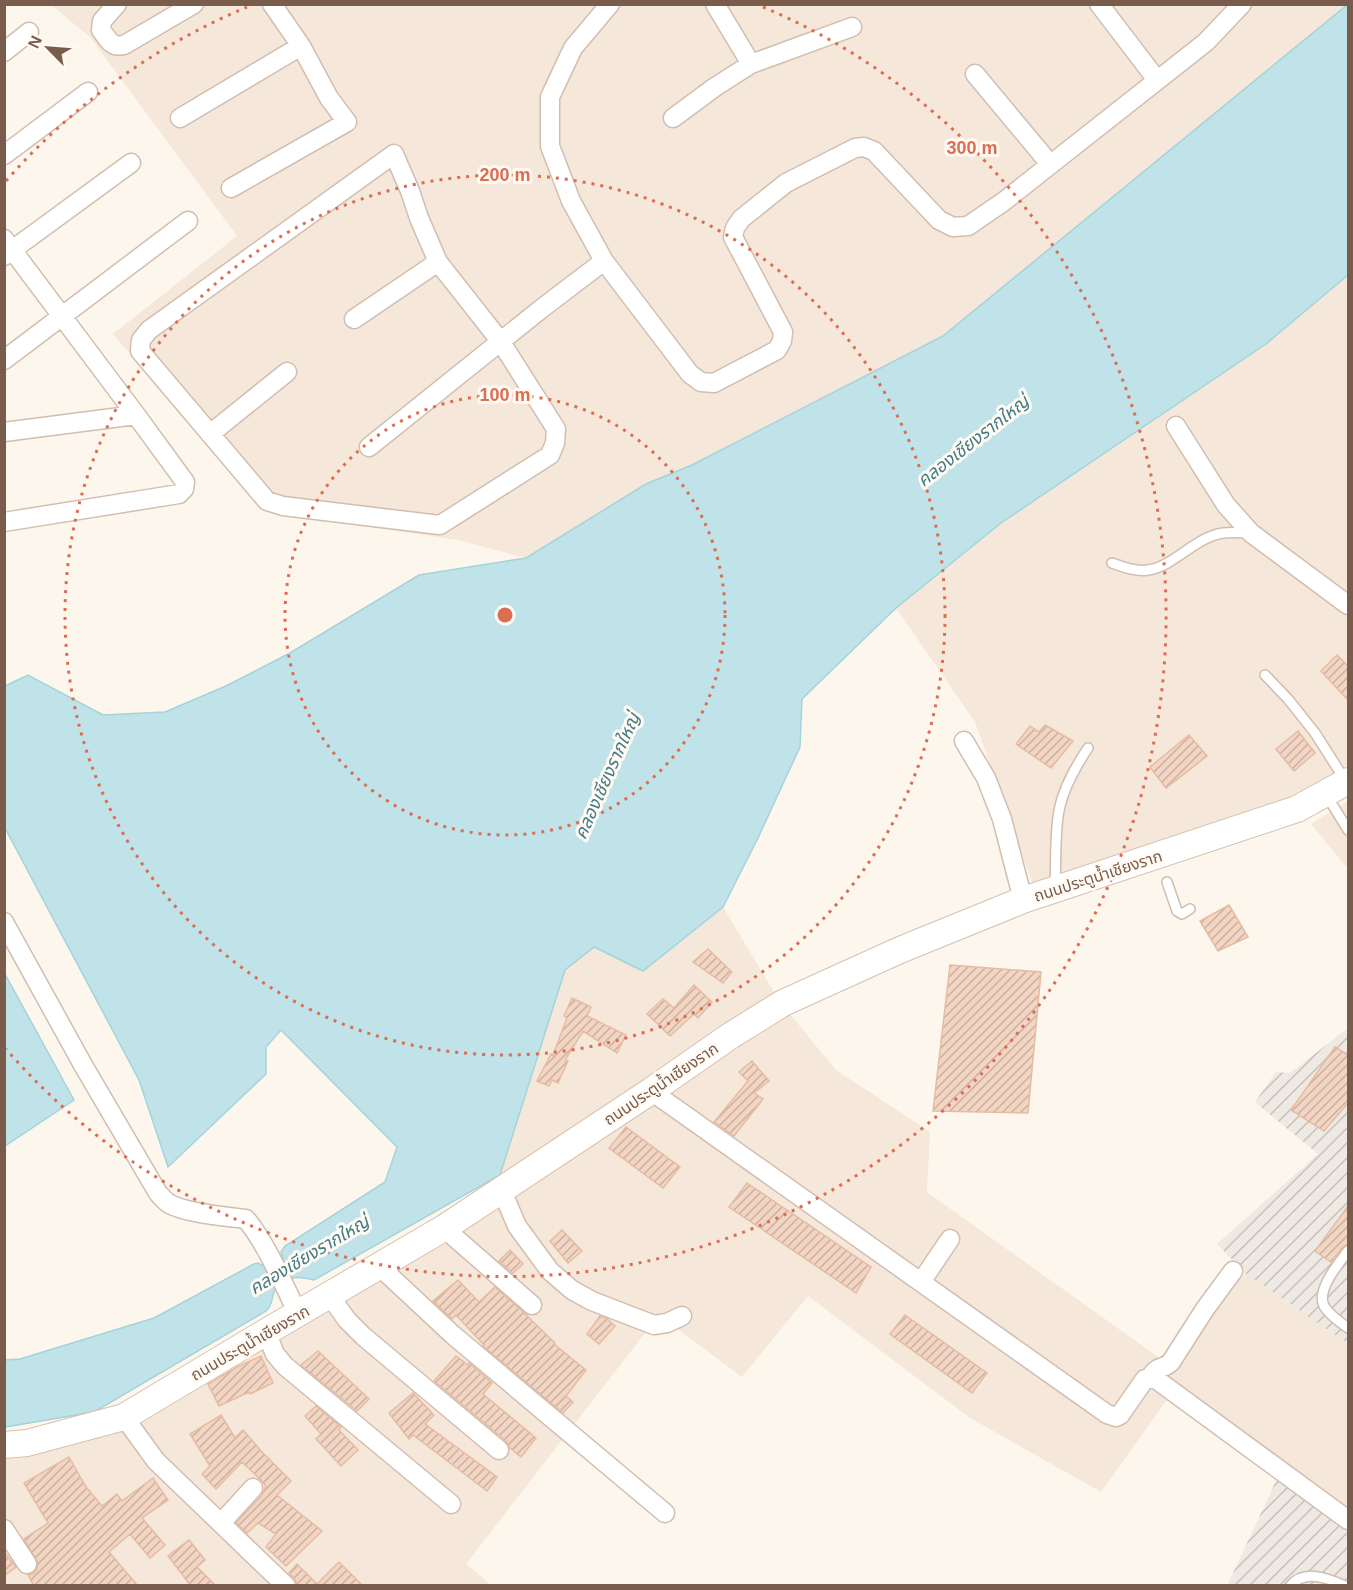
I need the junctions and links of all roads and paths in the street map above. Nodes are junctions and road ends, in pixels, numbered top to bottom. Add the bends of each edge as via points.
1 (117, 4) edge
2 (194, 4) edge
3 (272, 4) edge
4 (610, 4) edge
5 (715, 4) edge
6 (1100, 4) edge
7 (1242, 4) edge
8 (852, 27) dead end
9 (29, 32) dead end
10 (301, 46) junction
11 (4, 52) edge
12 (751, 64) junction
13 (975, 74) dead end
14 (1157, 80) junction
15 (88, 92) dead end
16 (180, 118) dead end
17 (673, 118) dead end
18 (4, 155) edge
19 (131, 164) dead end
20 (1050, 164) junction
21 (231, 188) dead end
22 (188, 221) dead end
23 (7, 248) edge
24 (604, 261) junction
25 (438, 262) junction
26 (63, 316) junction
27 (354, 319) dead end
28 (501, 342) junction
29 (4, 360) edge
30 (286, 372) dead end
31 (136, 415) junction
32 (1176, 426) dead end
33 (4, 432) edge
34 (210, 434) junction
35 (369, 447) dead end
36 (4, 522) edge
37 (1251, 533) junction
38 (1112, 563) dead end
39 (1348, 604) edge
40 (1265, 675) dead end
41 (964, 741) dead end
42 (1088, 748) dead end
43 (1340, 786) edge
44 (1348, 830) edge
45 (1167, 882) dead end
46 (1055, 889) junction
47 (1023, 900) junction
48 (1190, 909) dead end
49 (4, 922) edge
50 (651, 1091) junction
51 (502, 1191) junction
52 (444, 1228) junction
53 (950, 1239) dead end
54 (1348, 1251) edge
55 (380, 1267) junction
56 (1233, 1271) dead end
57 (921, 1282) junction
58 (330, 1296) junction
59 (532, 1305) dead end
60 (298, 1314) junction
61 (682, 1316) dead end
62 (1348, 1328) edge
63 (266, 1332) junction
64 (1150, 1378) junction
65 (124, 1417) junction
66 (4, 1445) edge
67 (499, 1450) dead end
68 (253, 1488) dead end
69 (451, 1504) dead end
70 (664, 1513) dead end
71 (1348, 1520) edge
72 (221, 1523) junction
73 (4, 1529) edge
74 (27, 1564) dead end
75 (286, 1586) edge
76 (1290, 1586) edge
77 (1345, 1586) edge

1 - 2 street via 102,21 101,30 111,44 118,46
3 - 10 street
4 - 24 street via 573,48 550,96 550,146 571,201
5 - 12 street
6 - 14 street
7 - 14 street via 1206,42
8 - 12 street
9 - 11 street
10 - 16 street
10 - 21 street via 347,122
12 - 17 street
13 - 20 street
14 - 20 street
15 - 18 street
19 - 23 street
20 - 24 street via 968,226 953,227 939,220 874,151 864,147 786,183 741,219 733,237 783,332 782,341 777,350 714,383 701,382 690,374
22 - 26 street
23 - 26 street
24 - 28 street
25 - 27 street
25 - 28 street
25 - 34 street via 394,154 149,330 141,340 140,351
26 - 29 street
26 - 31 street
28 - 34 street via 556,429 555,443 550,454 440,525 267,501
28 - 35 street
30 - 34 street
31 - 33 street
31 - 36 street via 184,482 179,494
32 - 37 street via 1226,505
37 - 38 lane via 1222,533 1149,570
37 - 39 street
40 - 43 lane via 1315,733
41 - 47 street via 986,778 1002,819
42 - 46 lane via 1063,794 1058,816
43 - 44 lane
43 - 46 street, ถนนประตูน้ำเชียงราก via 1297,809 1160,860
45 - 48 lane via 1177,911 1184,913
46 - 47 street, ถนนประตูน้ำเชียงราก
47 - 50 street, ถนนประตูน้ำเชียงราก via 783,1003
49 - 60 street via 158,1193 169,1204 191,1211 246,1219
50 - 51 street, ถนนประตูน้ำเชียงราก
50 - 57 street
51 - 52 street, ถนนประตูน้ำเชียงราก
51 - 61 street via 517,1226 550,1271 573,1290 654,1325
52 - 55 street, ถนนประตูน้ำเชียงราก
52 - 59 street
53 - 57 street
54 - 62 lane via 1332,1272 1322,1302 1329,1314
55 - 58 street, ถนนประตูน้ำเชียงราก
55 - 70 street via 453,1335
56 - 64 street via 1171,1362 1157,1368
57 - 64 street via 1112,1416 1120,1415 1145,1379
58 - 60 street, ถนนประตูน้ำเชียงราก
58 - 67 street via 363,1336
60 - 63 street, ถนนประตูน้ำเชียงราก
63 - 65 street, ถนนประตูน้ำเชียงราก
63 - 69 street via 285,1366
64 - 71 street
65 - 66 street, ถนนประตูน้ำเชียงราก via 27,1443
65 - 72 street via 156,1461
68 - 72 street
72 - 75 street
73 - 74 street
76 - 77 lane via 1295,1580 1321,1576

